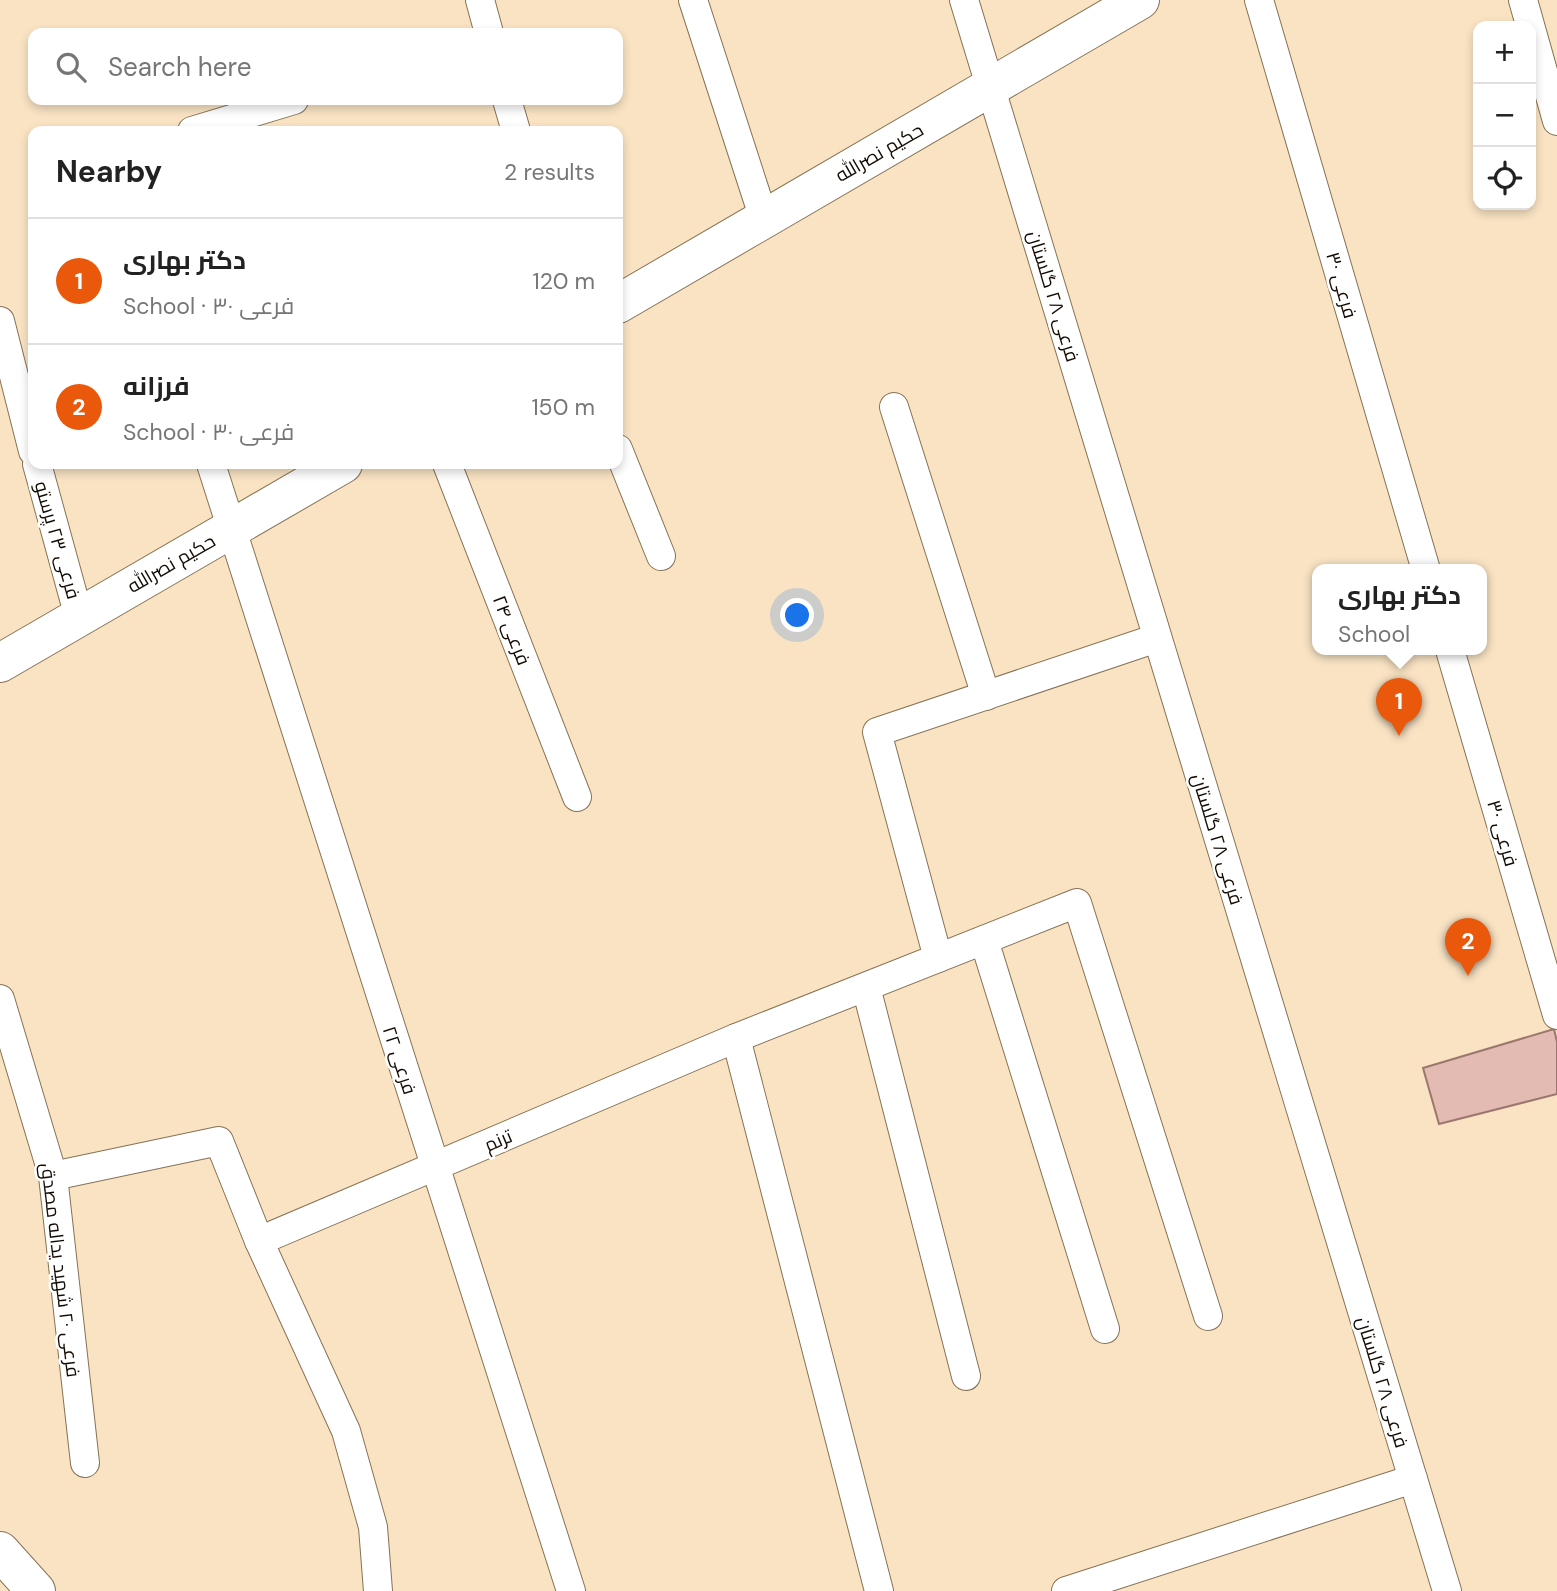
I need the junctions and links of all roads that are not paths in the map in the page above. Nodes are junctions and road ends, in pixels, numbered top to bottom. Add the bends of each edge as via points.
1 (480, 0) edge
2 (694, 0) edge
3 (964, 0) edge
4 (1140, 0) edge
5 (1259, 0) edge
6 (1524, 0) edge
7 (488, 28) edge
8 (991, 87) junction
9 (278, 105) edge
10 (508, 105) edge
11 (1557, 121) edge
12 (209, 126) edge
13 (515, 126) edge
14 (764, 219) junction
15 (623, 301) edge
16 (0, 321) edge
17 (894, 407) dead end
18 (28, 431) edge
19 (623, 461) edge
20 (38, 469) edge
21 (212, 469) edge
22 (334, 469) edge
23 (449, 469) edge
24 (229, 530) junction
25 (661, 556) dead end
26 (1424, 564) edge
27 (79, 617) junction
28 (1157, 638) junction
29 (1451, 655) edge
30 (0, 663) edge
31 (986, 696) junction
32 (578, 797) dead end
33 (984, 940) junction
34 (938, 958) junction
35 (866, 986) junction
36 (0, 999) edge
37 (1557, 1016) edge
38 (736, 1038) junction
39 (435, 1167) junction
40 (53, 1176) junction
41 (259, 1241) junction
42 (1208, 1316) dead end
43 (1105, 1329) dead end
44 (966, 1376) dead end
45 (85, 1463) dead end
46 (1413, 1479) junction
47 (0, 1551) edge
48 (36, 1591) edge
49 (379, 1591) edge
50 (571, 1591) edge
51 (879, 1591) edge
52 (1066, 1591) edge
53 (1447, 1591) edge

1 - 7 street
2 - 14 street
3 - 8 street, فرعی ۲۸ گلستان
4 - 8 main road, حکیم نصرالله
5 - 26 street, فرعی ۳۰
6 - 11 street
8 - 14 main road, حکیم نصرالله
8 - 28 street, فرعی ۲۸ گلستان
9 - 12 street
10 - 13 street
14 - 15 main road, حکیم نصرالله
16 - 18 street
17 - 31 street
19 - 25 street
20 - 27 street, فرعی ۲۳ پرستو
21 - 24 street, فرعی ۲۲
22 - 24 main road, حکیم نصرالله
23 - 32 street, فرعی ۲۴
24 - 27 main road, حکیم نصرالله
24 - 39 street, فرعی ۲۲
27 - 30 main road, حکیم نصرالله
28 - 31 street
28 - 46 street, فرعی ۲۸ گلستان
29 - 37 street, فرعی ۳۰
31 - 34 street via 877,732
33 - 34 street, ترنم
33 - 42 street, ترنم via 1077,902
33 - 43 street
34 - 35 street, ترنم
35 - 38 street, ترنم
35 - 44 street
36 - 40 street, فرعی ۲۰ شهید یداله مصدق
38 - 39 street, ترنم
38 - 51 street
39 - 41 street, ترنم
39 - 50 street, فرعی ۲۲
40 - 41 street via 219,1141
40 - 45 street, فرعی ۲۰ شهید یداله مصدق
41 - 49 street via 346,1432 373,1527
46 - 52 street
46 - 53 street, فرعی ۲۸ گلستان
47 - 48 main road

